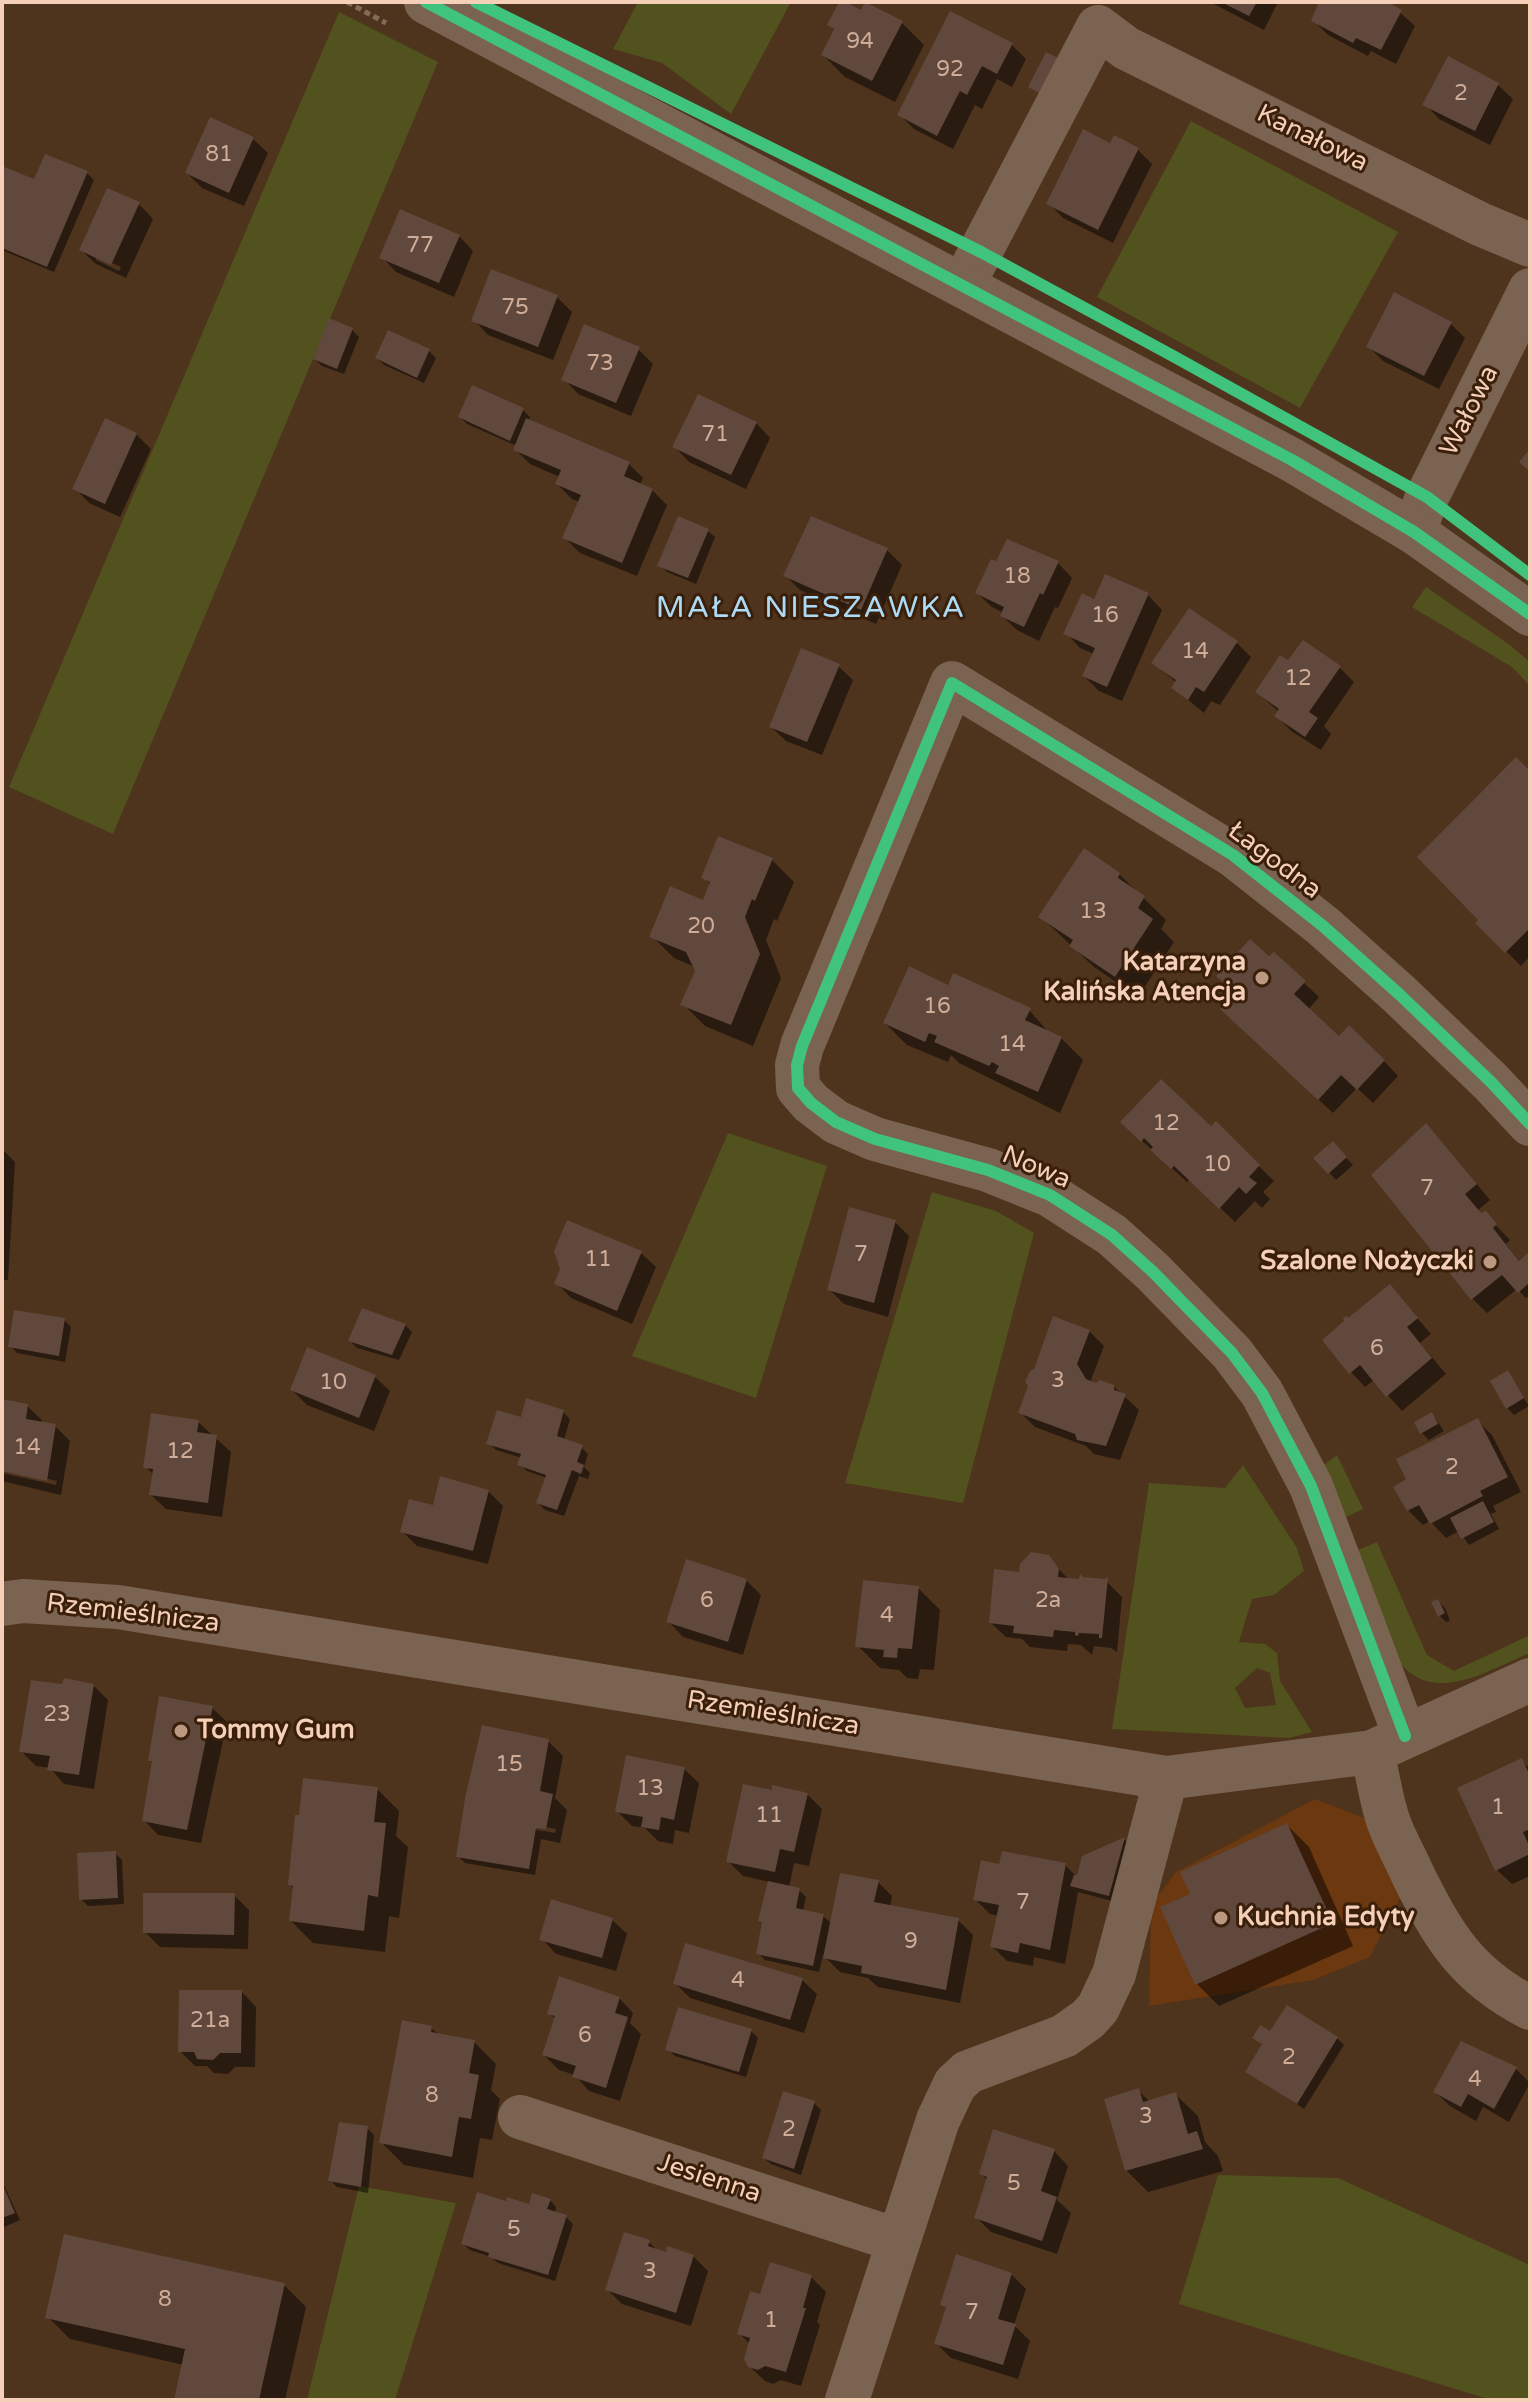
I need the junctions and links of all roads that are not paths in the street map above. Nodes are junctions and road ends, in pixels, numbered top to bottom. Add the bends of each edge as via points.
1 (426, 2) edge
2 (1530, 245) edge
3 (963, 285) junction
4 (1530, 290) edge
5 (1414, 532) junction
6 (1530, 614) edge
7 (952, 683) joint
8 (1530, 1124) edge
9 (2, 1604) edge
10 (1530, 1680) edge
11 (1389, 1744) junction
12 (1166, 1778) junction
13 (1530, 2008) edge
14 (520, 2117) dead end
15 (897, 2240) junction
16 (847, 2400) edge

1 - 3 street
2 - 3 street, Kanałowa via 1126,48 1098,27
3 - 5 street via 1292,460
4 - 5 street, Wałowa
5 - 6 street
7 - 8 street, Łagodna via 1233,855 1399,994
7 - 11 street, Nowa via 802,1046 798,1088 836,1122 875,1139 988,1170 1050,1195 1112,1235 1232,1353 1262,1393 1305,1474
9 - 12 street, Rzemieślnicza via 118,1607
10 - 11 street, Rzemieślnicza
11 - 12 street, Rzemieślnicza
11 - 13 street via 1388,1823 1433,1915 1453,1948 1478,1974
12 - 15 street via 1114,1974 1098,2008 1064,2036 977,2068 955,2084
14 - 15 street, Jesienna
15 - 16 street

